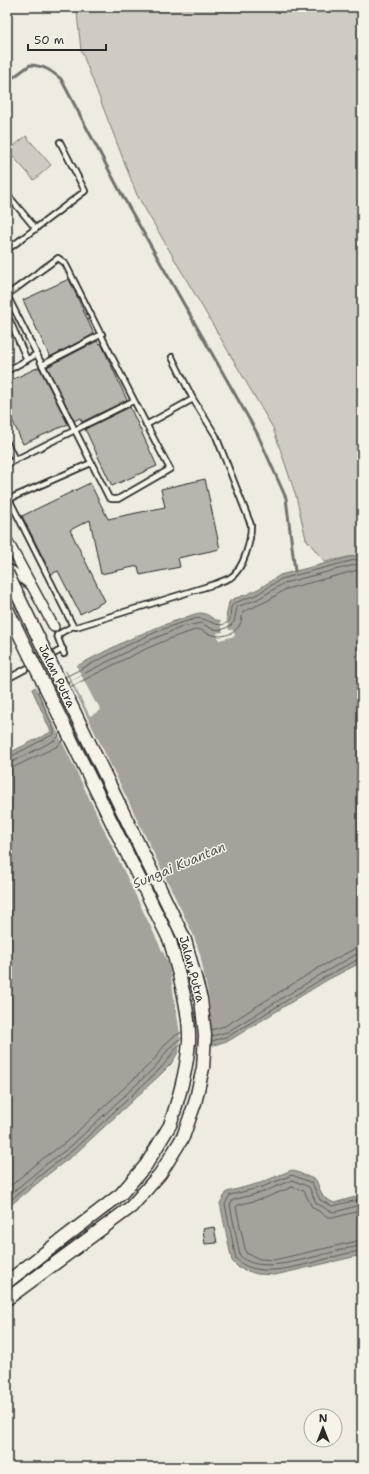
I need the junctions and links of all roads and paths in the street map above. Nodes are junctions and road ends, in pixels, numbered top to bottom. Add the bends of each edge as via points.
1 (60, 142) dead end
2 (7, 194) edge
3 (36, 228) junction
4 (7, 250) edge
5 (7, 295) edge
6 (7, 321) edge
7 (102, 334) junction
8 (37, 354) junction
9 (172, 357) dead end
10 (27, 360) junction
11 (42, 365) junction
12 (7, 371) edge
13 (193, 399) junction
14 (133, 401) junction
15 (146, 425) junction
16 (76, 431) junction
17 (7, 443) edge
18 (15, 460) junction
19 (91, 463) junction
20 (7, 464) edge
21 (8, 497) edge
22 (7, 540) edge
23 (14, 555) junction
24 (8, 572) edge
25 (33, 586) junction
26 (7, 609) edge
27 (73, 626) junction
28 (55, 631) junction
29 (7, 679) edge
30 (7, 1282) edge
31 (7, 1299) edge

1 - 3 lane via 85,191
2 - 3 lane
3 - 4 lane
5 - 7 lane via 58,258 65,263
5 - 8 lane
6 - 10 lane via 10,321
7 - 11 lane
7 - 14 lane
8 - 10 lane
8 - 11 lane
9 - 13 lane
10 - 12 lane
11 - 16 lane
13 - 15 lane
13 - 27 lane via 216,436 252,525 251,538 241,564 231,577 215,584
14 - 15 lane
14 - 16 lane
15 - 19 lane via 170,469 118,499 112,499 109,498
16 - 18 lane
16 - 19 lane
17 - 18 lane
18 - 20 lane
19 - 21 lane
21 - 27 lane
22 - 23 street
23 - 24 street via 14,563
23 - 25 street
24 - 25 street
24 - 31 main road, Jalan Putra, bridge via 185,940 201,999 205,1035 203,1068 196,1103 183,1137 160,1174 131,1207
25 - 28 street
26 - 30 main road, Jalan Putra, bridge via 170,941 180,976 189,1040 183,1085 170,1125 146,1165 121,1194
27 - 28 lane
28 - 29 lane via 63,652

